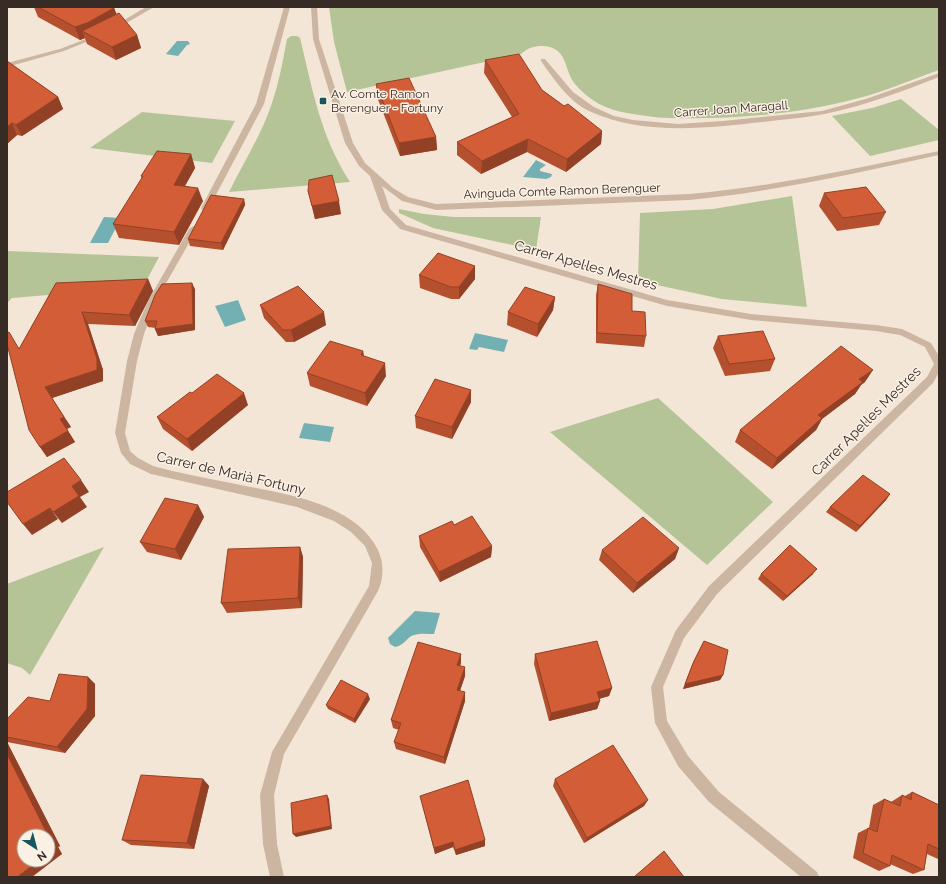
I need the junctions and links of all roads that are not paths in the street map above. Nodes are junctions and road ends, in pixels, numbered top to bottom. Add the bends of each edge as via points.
1 (151, 7) edge
2 (287, 7) edge
3 (314, 7) edge
4 (543, 60) dead end
5 (7, 65) edge
6 (939, 75) edge
7 (939, 153) edge
8 (374, 176) junction
9 (277, 877) edge
10 (812, 877) edge

1 - 5 street via 94,38
2 - 9 street, Carrer de Marià Fortuny via 260,104 152,301 139,334 120,433 126,453 134,461 151,470 305,504 331,514 364,536 378,561 374,586 278,752 267,795 270,844
3 - 8 street, Avinguda Comte Ramon Berenguer via 316,39 349,143 362,164
4 - 6 street, Carrer Joan Maragall via 571,96 590,109 645,124 670,125 753,120 829,111 899,91
7 - 8 street, Avinguda Comte Ramon Berenguer via 723,194 546,204 436,207 406,199 390,190
8 - 10 street, Carrer Apel·les Mestres via 386,210 403,227 667,303 751,317 902,332 928,345 939,364 930,380 713,590 680,634 656,688 661,723 684,761 714,797

